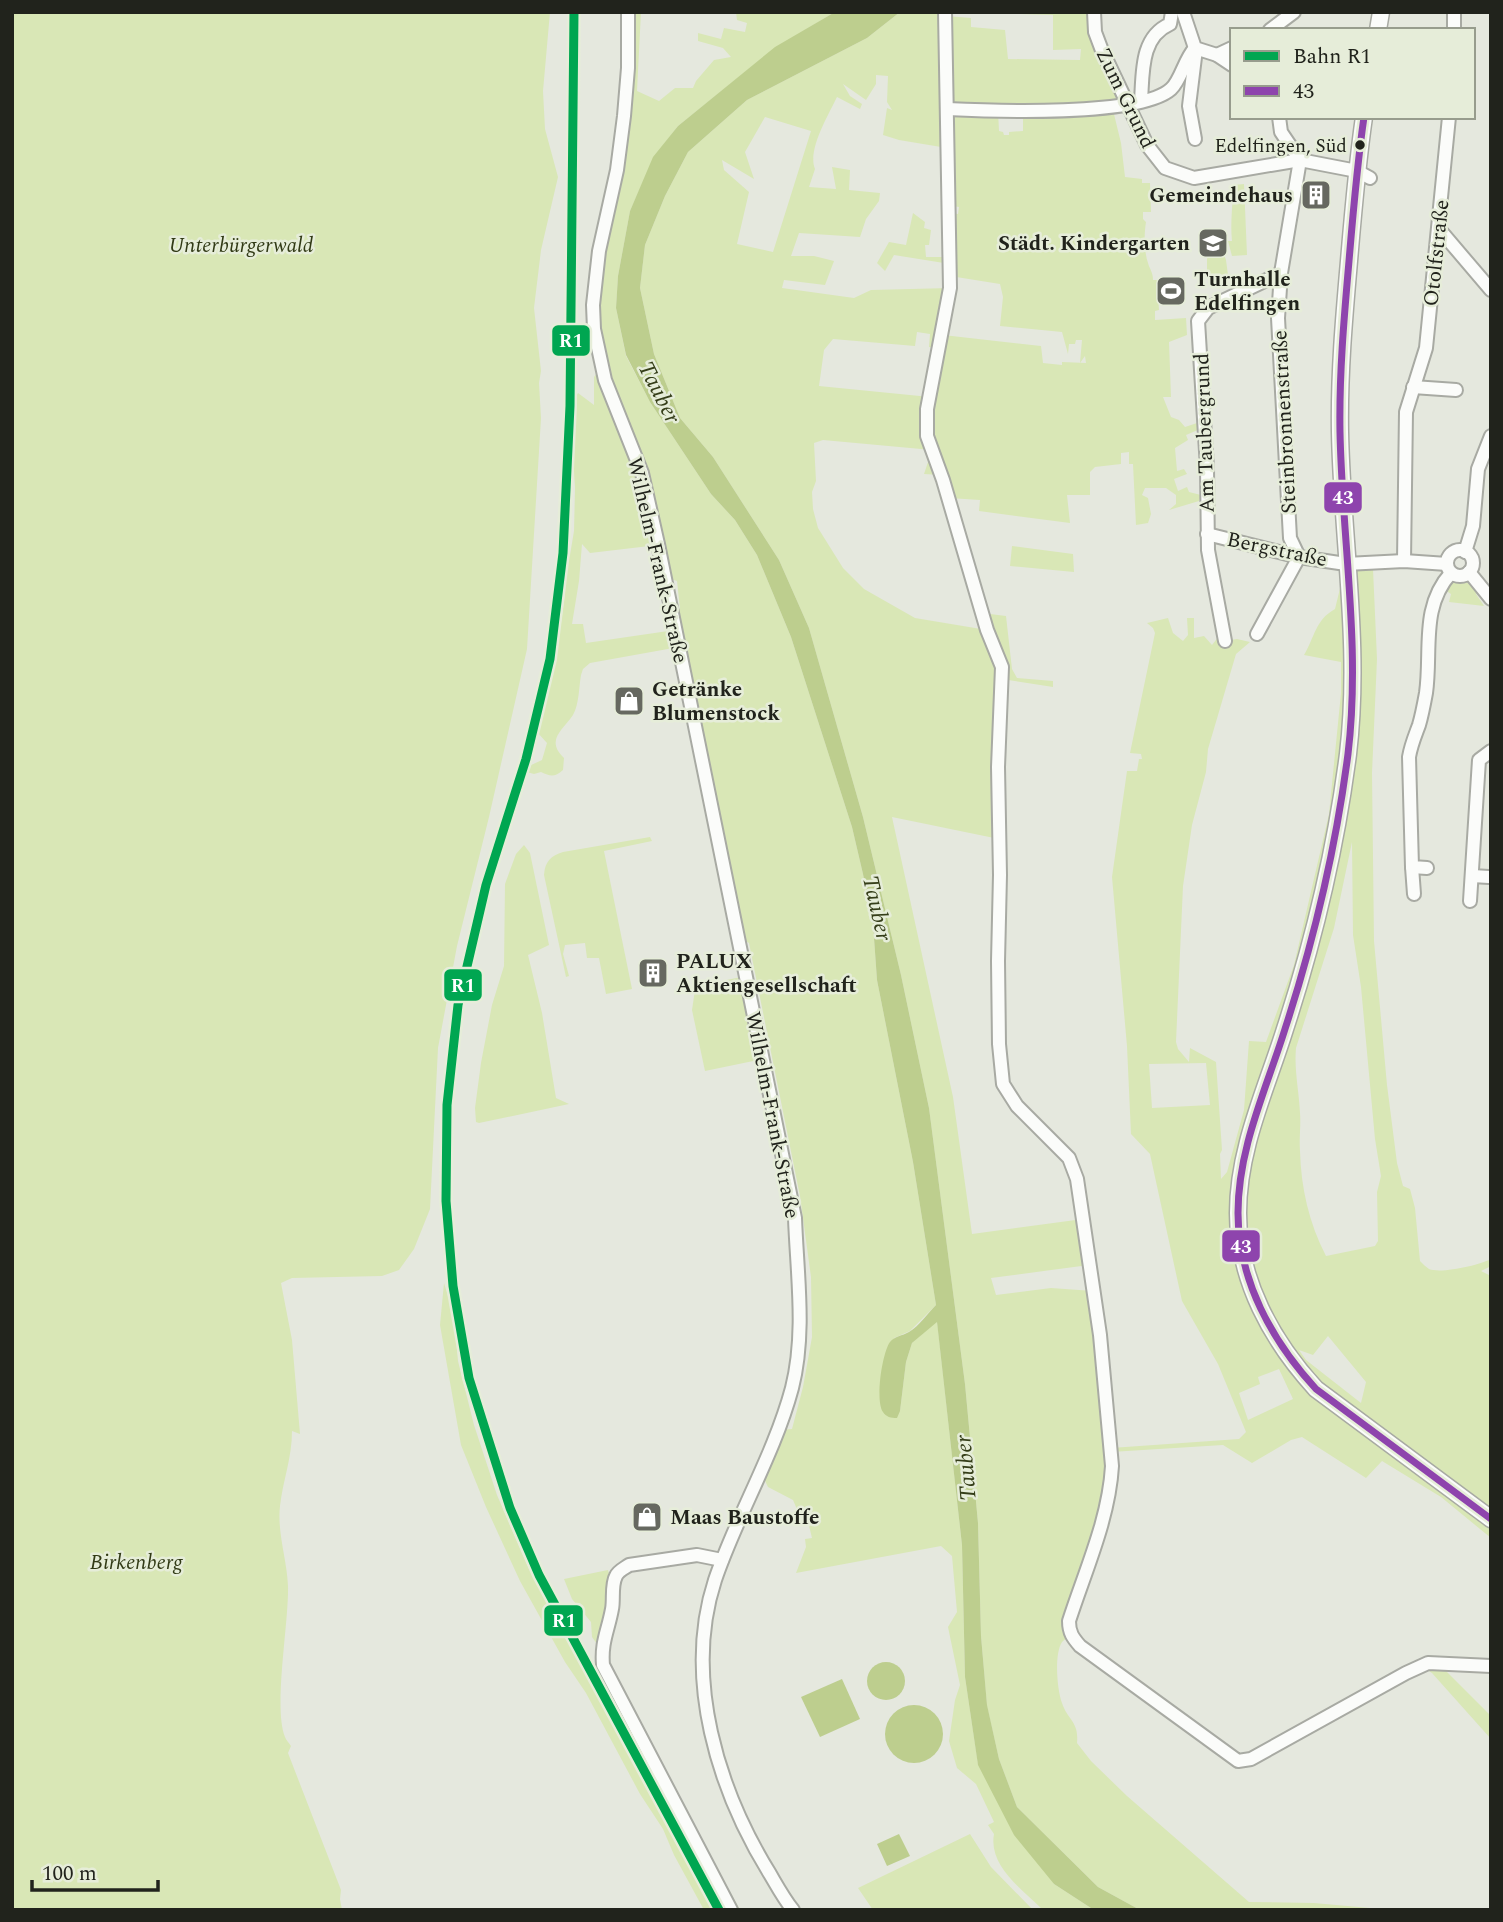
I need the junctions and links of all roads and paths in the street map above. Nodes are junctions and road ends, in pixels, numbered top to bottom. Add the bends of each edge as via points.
1 (628, 12) edge
2 (945, 12) edge
3 (1094, 12) edge
4 (1183, 12) edge
5 (1294, 12) edge
6 (1171, 18) edge
7 (1273, 28) edge
8 (1195, 47) junction
9 (1230, 49) edge
10 (1217, 55) junction
11 (1230, 64) edge
12 (1134, 102) junction
13 (947, 109) junction
14 (1279, 119) edge
15 (1364, 119) edge
16 (1450, 119) edge
17 (1195, 139) dead end
18 (1300, 160) junction
19 (1363, 174) junction
20 (1439, 229) junction
21 (1281, 273) junction
22 (1491, 290) edge
23 (1413, 387) junction
24 (1455, 390) dead end
25 (1491, 436) edge
26 (1207, 534) junction
27 (1465, 552) junction
28 (1299, 557) junction
29 (1404, 561) junction
30 (1346, 564) junction
31 (1449, 568) junction
32 (1469, 572) junction
33 (1491, 598) edge
34 (1257, 634) dead end
35 (1225, 641) dead end
36 (1491, 751) edge
37 (1412, 867) junction
38 (1427, 868) dead end
39 (1472, 876) junction
40 (1489, 877) dead end
41 (1414, 894) dead end
42 (1470, 901) dead end
43 (1491, 1519) edge
44 (722, 1560) junction
45 (1491, 1665) edge
46 (731, 1910) edge
47 (793, 1910) edge

1 - 44 street, Wilhelm-Frank-Straße via 624,116 596,269 594,329 605,380 642,473 795,1218 800,1317 792,1386 771,1448
2 - 13 street
3 - 12 street, Zum Grund via 1101,48
4 - 8 street
5 - 7 street
6 - 8 street
6 - 12 street via 1144,54
8 - 10 street
8 - 12 street via 1173,87
8 - 17 street via 1189,106
9 - 10 street
10 - 11 street
12 - 13 street via 1040,111
12 - 18 street, Zum Grund via 1147,145 1165,168 1194,178
13 - 45 street via 950,288 928,409 928,436 1002,667 998,806 1001,1067 1005,1090 1069,1158 1077,1179 1100,1335 1112,1465 1102,1519 1069,1621 1071,1636 1118,1675 1242,1761 1428,1663
14 - 18 street via 1281,132
15 - 19 main road
16 - 20 street, Otolfstraße
18 - 19 street
18 - 21 street, Steinbronnenstraße
19 - 30 main road via 1341,359
20 - 22 street
20 - 23 street, Otolfstraße via 1426,348
21 - 26 street, Am Taubergrund via 1208,308 1198,321
21 - 28 street, Steinbronnenstraße via 1278,318 1290,538
23 - 24 street
23 - 29 street, Otolfstraße via 1406,412
25 - 27 street via 1478,469 1473,526
26 - 28 street, Bergstraße
26 - 35 street, Am Taubergrund
27 - 31 street via 1452,552
27 - 32 street via 1472,561
28 - 30 street, Bergstraße
28 - 34 street
29 - 30 street, Bergstraße
29 - 31 street, Bergstraße
30 - 43 main road via 1352,678 1348,753 1335,838 1307,957 1249,1136 1238,1197 1239,1234 1256,1299 1295,1366 1316,1389
31 - 32 street via 1460,576
31 - 37 street via 1428,622 1426,691 1411,744
32 - 33 street
36 - 39 street via 1479,760
37 - 38 street
37 - 41 street
39 - 40 street
39 - 42 street
44 - 46 street via 696,1555 629,1565 620,1571 615,1577 602,1651 603,1665
44 - 47 street, Wilhelm-Frank-Straße via 705,1632 703,1674 715,1749 744,1829

